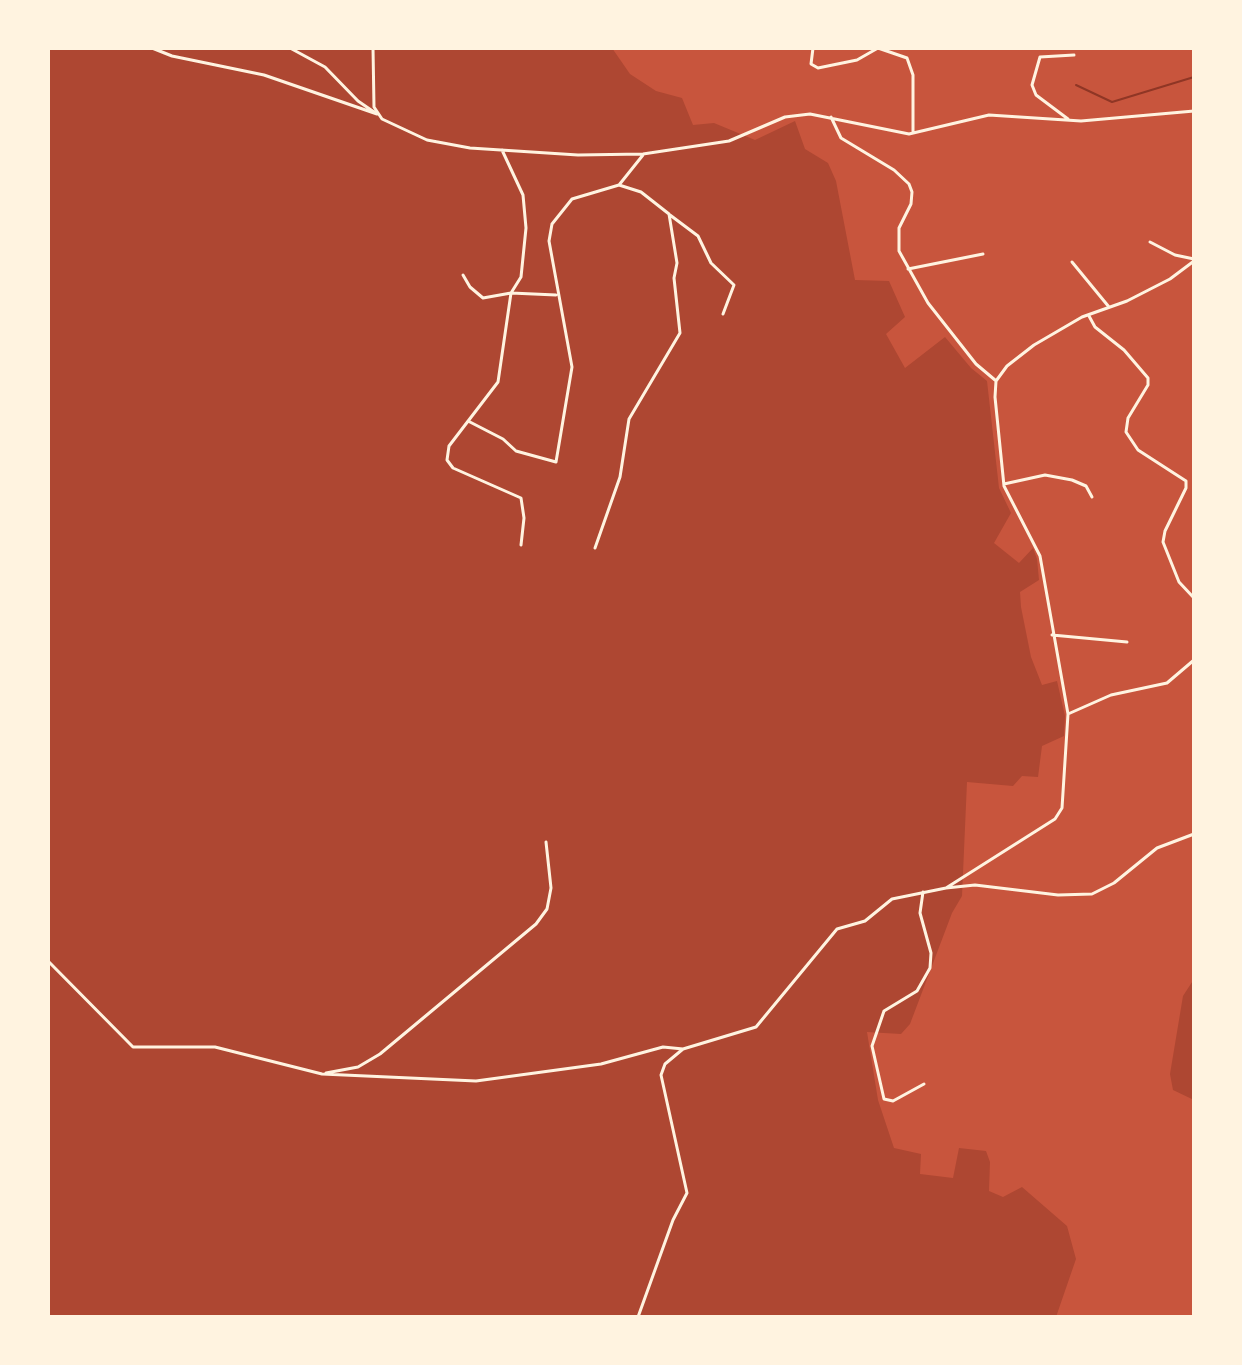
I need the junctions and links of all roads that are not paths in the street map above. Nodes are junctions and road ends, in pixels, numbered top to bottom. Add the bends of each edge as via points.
1 (152, 48) edge
2 (290, 48) edge
3 (373, 48) edge
4 (813, 48) edge
5 (1074, 55) dead end
6 (1194, 111) edge
7 (377, 114) junction
8 (831, 117) junction
9 (1068, 119) junction
10 (913, 133) junction
11 (502, 150) junction
12 (643, 154) junction
13 (619, 185) junction
14 (669, 214) junction
15 (1150, 242) dead end
16 (983, 254) dead end
17 (1194, 260) edge
18 (1072, 262) dead end
19 (908, 270) junction
20 (463, 275) dead end
21 (511, 293) junction
22 (557, 295) junction
23 (1109, 307) junction
24 (723, 314) dead end
25 (1089, 316) junction
26 (996, 381) junction
27 (468, 421) junction
28 (1184, 480) junction
29 (1194, 480) edge
30 (1004, 484) junction
31 (1092, 497) dead end
32 (521, 545) dead end
33 (595, 548) dead end
34 (1194, 598) edge
35 (1052, 635) junction
36 (1127, 642) dead end
37 (1194, 660) edge
38 (1068, 714) junction
39 (1194, 834) edge
40 (546, 842) dead end
41 (946, 888) junction
42 (923, 892) junction
43 (48, 961) edge
44 (683, 1049) junction
45 (322, 1074) junction
46 (924, 1084) dead end
47 (638, 1317) edge

1 - 7 street via 264,75
2 - 7 street via 325,67
3 - 7 street
4 - 10 street via 811,64 818,68 857,60 878,48 907,58 913,75
5 - 9 street via 1040,57 1032,85 1036,95
6 - 9 street
7 - 11 street via 427,140
8 - 10 street via 889,133
8 - 12 street via 796,115 729,141
8 - 19 street via 841,138 909,184 911,204 897,239
9 - 10 street via 989,115
11 - 12 street
11 - 21 street via 523,195 526,228 521,277
12 - 13 street
13 - 14 street via 641,192
13 - 22 street via 572,199 552,224 549,241
14 - 24 street via 698,236 711,263 734,285
14 - 33 street via 680,333 629,419 620,477
15 - 17 street
16 - 19 street
17 - 23 street via 1170,279
18 - 23 street
19 - 26 street via 963,350
20 - 21 street via 483,298
21 - 22 street
21 - 27 street via 498,382
22 - 27 street via 572,367 556,462 516,451
23 - 25 street
25 - 26 street via 1034,345
25 - 28 street via 1148,378 1125,424 1129,440
26 - 30 street
27 - 32 street via 449,446 449,465 521,498
28 - 29 street
28 - 34 street via 1186,488 1163,542 1179,582
30 - 31 street via 1045,475 1086,486
30 - 35 street via 1040,556
35 - 36 street
35 - 38 street
37 - 38 street via 1167,683 1111,695
38 - 41 street via 1059,814
39 - 41 street via 1157,848 1092,894 975,885
40 - 45 street via 551,888 547,909 536,924 380,1054 358,1067
41 - 42 street
42 - 44 street via 892,899 865,921 837,929 756,1027
42 - 46 street via 920,913 930,968 917,991 884,1011 872,1046 884,1099 893,1101
43 - 45 street via 133,1047 215,1047
44 - 45 street via 663,1047 601,1064 476,1081
44 - 47 street via 665,1064 661,1075 687,1193

